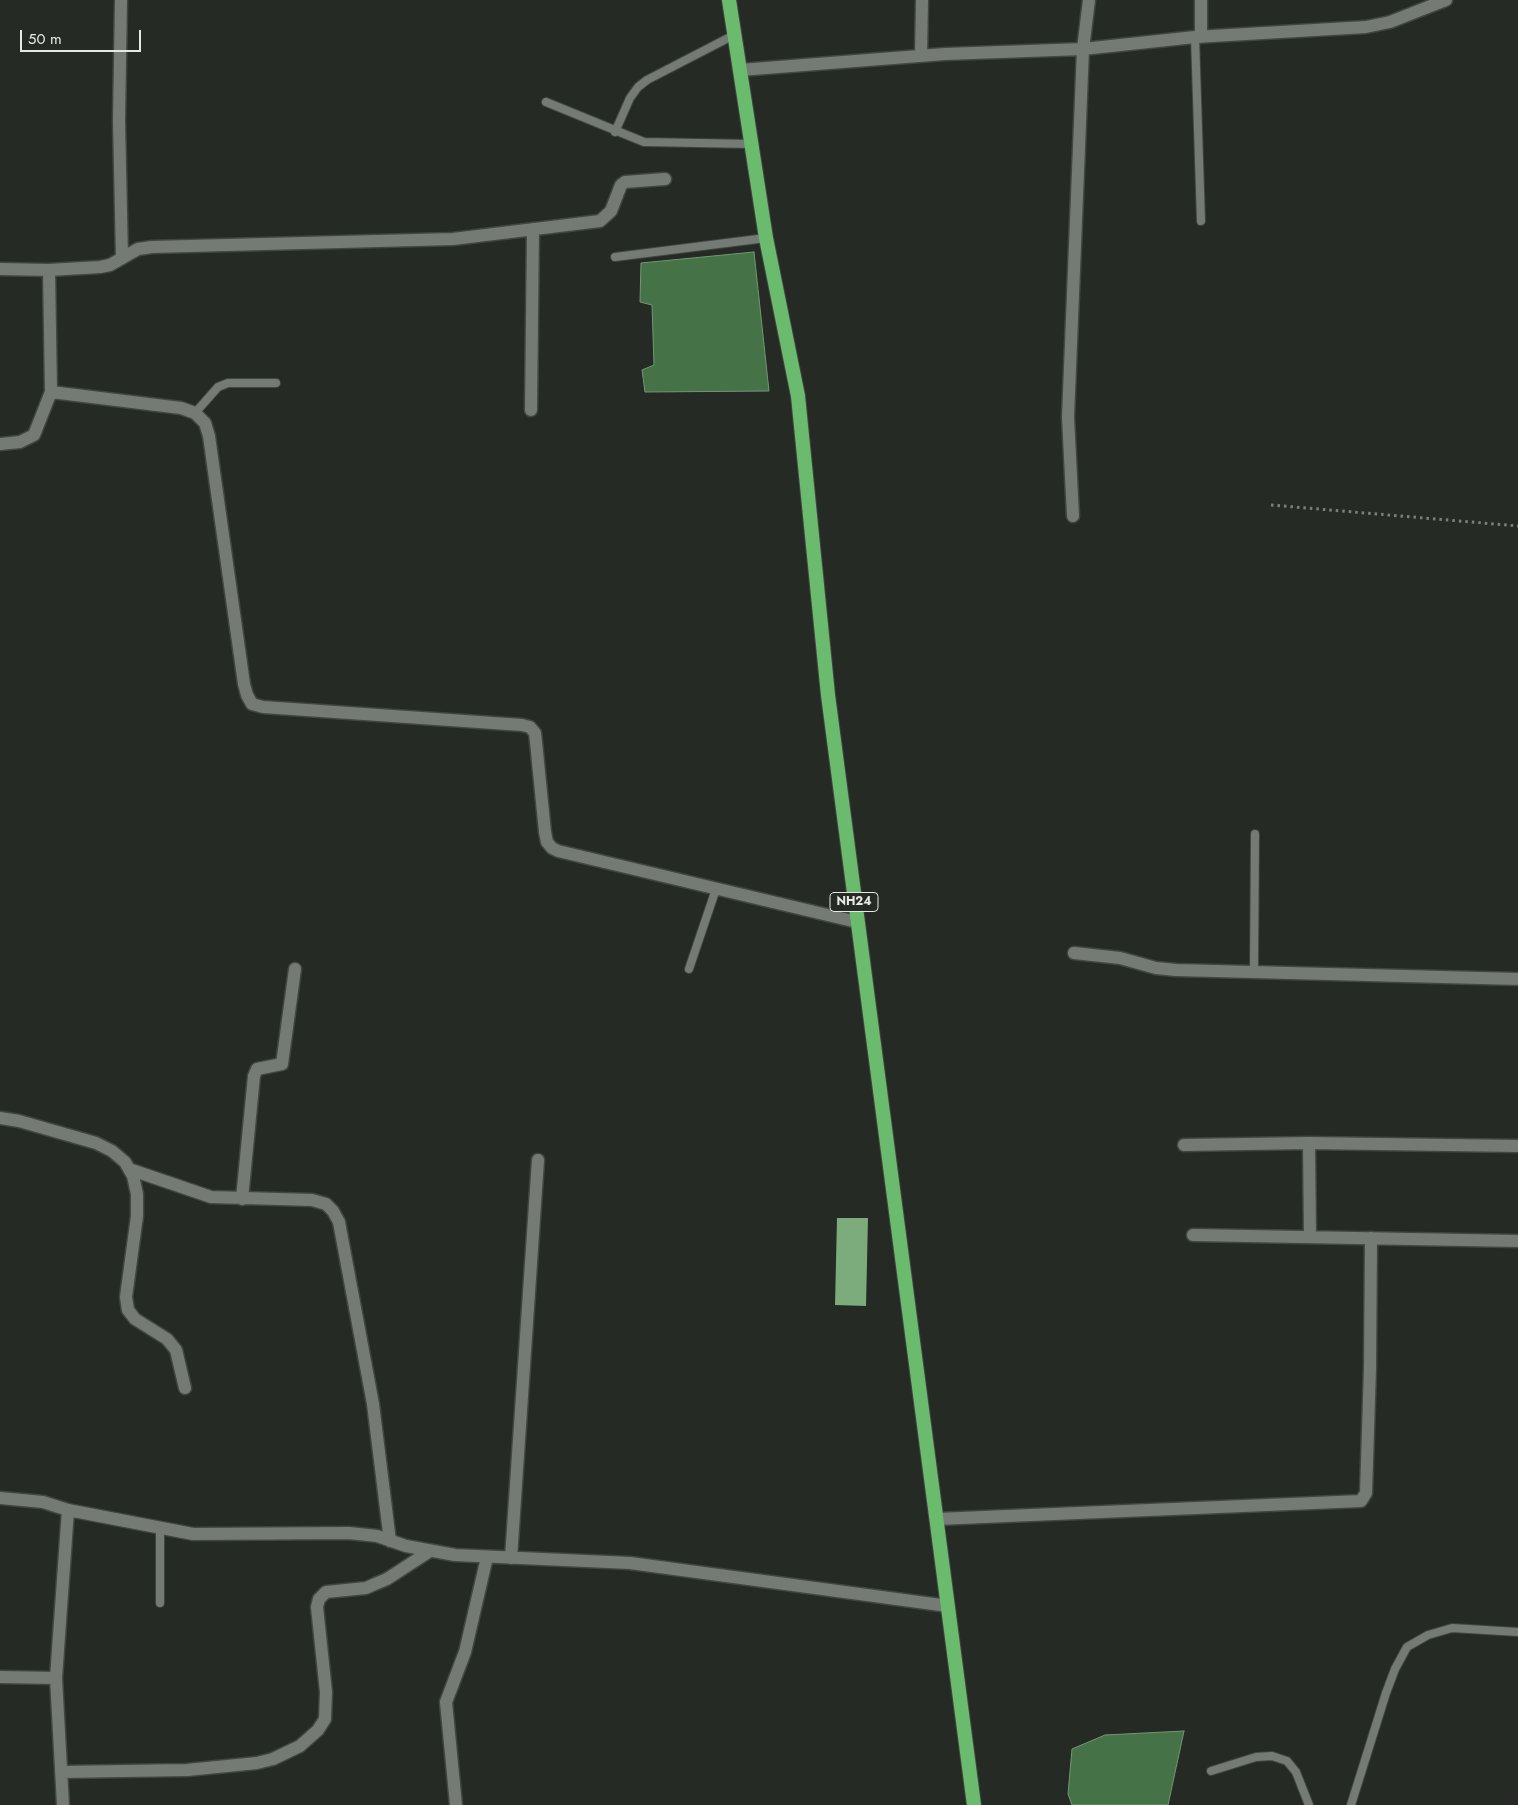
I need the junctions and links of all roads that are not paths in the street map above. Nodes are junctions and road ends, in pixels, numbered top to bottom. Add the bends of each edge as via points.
1 (121, 0) edge
2 (729, 0) edge
3 (922, 0) edge
4 (1089, 0) edge
5 (1201, 0) edge
6 (1446, 0) edge
7 (734, 35) junction
8 (1198, 37) junction
9 (1082, 49) junction
10 (922, 56) junction
11 (740, 70) junction
12 (546, 102) dead end
13 (615, 132) junction
14 (751, 144) junction
15 (665, 179) dead end
16 (1201, 221) dead end
17 (533, 229) junction
18 (766, 238) junction
19 (615, 257) dead end
20 (122, 258) junction
21 (0, 269) edge
22 (49, 270) junction
23 (276, 383) dead end
24 (51, 392) junction
25 (531, 410) dead end
26 (195, 413) junction
27 (0, 444) edge
28 (1073, 516) dead end
29 (1256, 834) dead end
30 (716, 890) junction
31 (857, 922) junction
32 (1074, 953) dead end
33 (295, 969) dead end
34 (689, 969) dead end
35 (1254, 972) junction
36 (1518, 979) edge
37 (0, 1118) edge
38 (1309, 1143) junction
39 (1184, 1145) dead end
40 (1518, 1146) edge
41 (538, 1160) dead end
42 (129, 1169) junction
43 (242, 1199) junction
44 (1193, 1235) dead end
45 (1310, 1237) junction
46 (1371, 1238) junction
47 (1518, 1241) edge
48 (185, 1388) dead end
49 (0, 1498) edge
50 (68, 1510) junction
51 (937, 1519) junction
52 (160, 1528) junction
53 (390, 1540) junction
54 (430, 1550) junction
55 (487, 1556) junction
56 (511, 1558) junction
57 (160, 1603) dead end
58 (948, 1606) junction
59 (1518, 1632) edge
60 (0, 1677) edge
61 (56, 1678) junction
62 (1211, 1771) dead end
63 (61, 1772) junction
64 (63, 1805) edge
65 (456, 1805) edge
66 (974, 1805) edge
67 (1309, 1805) edge
68 (1351, 1805) edge

1 - 20 street via 118,120
2 - 7 highway, NH24
3 - 10 street
4 - 9 street
5 - 8 street
6 - 8 street via 1390,22 1366,27
7 - 11 highway, NH24
7 - 13 lane via 638,87
8 - 9 street
8 - 16 lane
9 - 10 street
9 - 28 street via 1068,417
10 - 11 street
11 - 14 highway, NH24
12 - 13 lane
13 - 14 lane via 644,142 664,144
14 - 18 highway, NH24
15 - 17 street via 625,182 611,211 600,221
17 - 20 street via 452,239 152,247 138,249
17 - 25 street
18 - 19 lane
18 - 31 highway, NH24 via 798,396 828,695
20 - 22 street via 100,267
21 - 22 street
22 - 24 street
23 - 26 lane via 228,383 218,387
24 - 26 street via 181,408
24 - 27 street via 34,435 20,442
26 - 30 street via 205,423 209,436 244,684 252,704 530,727 535,733 545,832 552,848
29 - 35 lane
30 - 31 street
30 - 34 lane
31 - 51 highway, NH24
32 - 35 street via 1120,958 1156,968
33 - 43 street via 282,1064 256,1069 254,1076
35 - 36 street
37 - 42 street via 96,1143 112,1151
38 - 39 street
38 - 40 street
38 - 45 street
41 - 56 street
42 - 43 street via 211,1197
42 - 48 street via 137,1194 137,1216 126,1296 128,1310 135,1320 167,1340 176,1350
43 - 53 street via 312,1200 326,1204 339,1222 373,1404
44 - 45 street
45 - 46 street
46 - 47 street
46 - 51 street via 1366,1493 1361,1501
49 - 50 street via 44,1502
50 - 52 street
50 - 61 street
51 - 58 highway, NH24
52 - 53 street via 192,1534 349,1533
52 - 57 lane
53 - 54 street
54 - 55 street
54 - 63 street via 387,1579 366,1588 326,1592 319,1599 325,1719 300,1746 257,1763 187,1770
55 - 56 street
55 - 65 street via 465,1652 446,1702
56 - 58 street via 630,1563
58 - 66 highway, NH24
59 - 68 lane via 1452,1628 1428,1635 1407,1647 1386,1693
60 - 61 street
61 - 63 street
62 - 67 lane via 1256,1757 1272,1756 1286,1761 1296,1772
63 - 64 street

